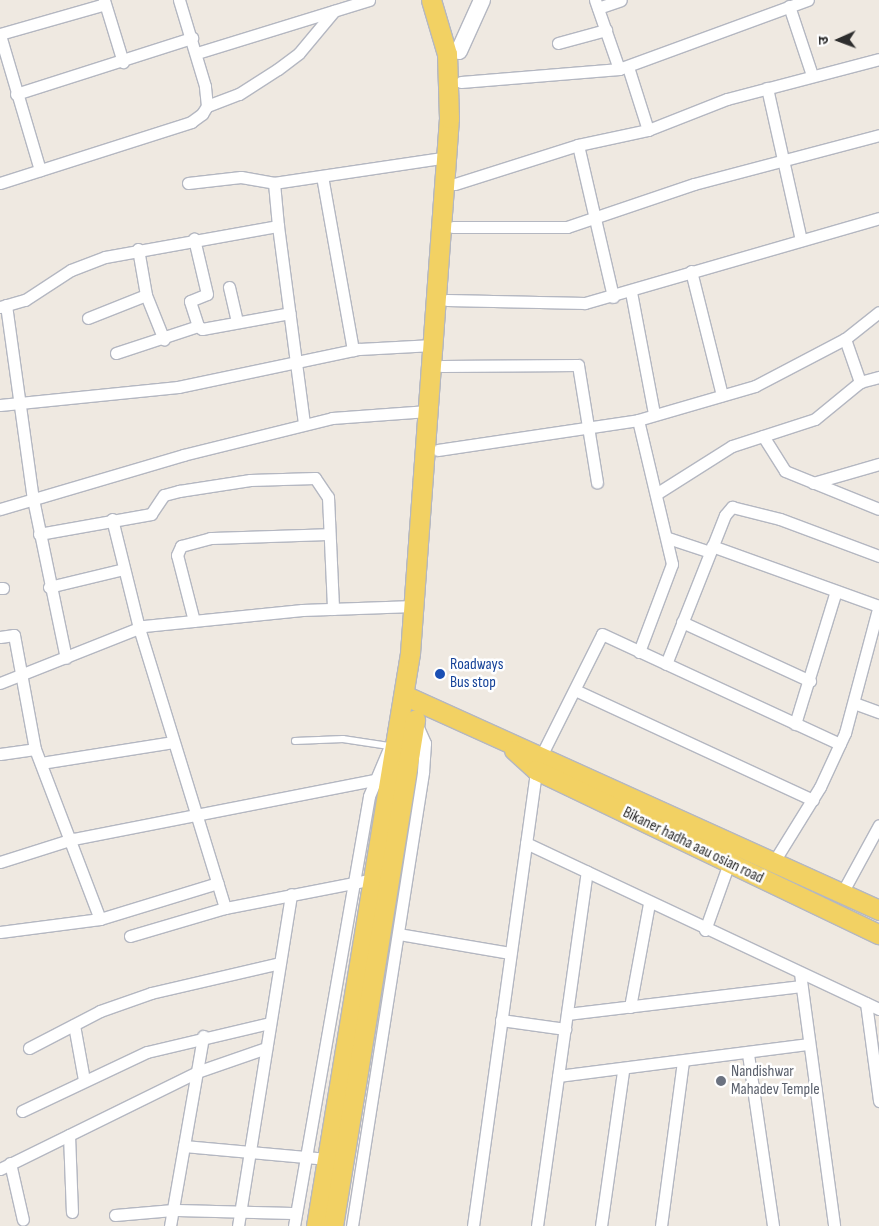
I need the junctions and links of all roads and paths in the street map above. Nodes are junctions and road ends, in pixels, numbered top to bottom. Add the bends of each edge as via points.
1 (179, 0) edge
2 (369, 0) edge
3 (431, 0) edge
4 (444, 0) edge
5 (482, 0) edge
6 (621, 0) edge
7 (808, 0) edge
8 (104, 2) edge
9 (597, 4) edge
10 (789, 6) junction
11 (334, 11) junction
12 (606, 30) junction
13 (0, 35) edge
14 (192, 38) junction
15 (558, 43) dead end
16 (453, 53) junction
17 (197, 54) junction
18 (879, 59) edge
19 (123, 62) junction
20 (623, 68) junction
21 (812, 75) junction
22 (461, 82) junction
23 (767, 88) junction
24 (16, 94) junction
25 (207, 106) junction
26 (648, 130) junction
27 (879, 135) edge
28 (578, 144) junction
29 (447, 157) junction
30 (783, 162) junction
31 (40, 170) junction
32 (322, 176) junction
33 (0, 183) edge
34 (188, 183) dead end
35 (274, 183) junction
36 (455, 184) junction
37 (879, 218) edge
38 (597, 220) junction
39 (278, 226) junction
40 (453, 227) junction
41 (194, 239) junction
42 (801, 240) junction
43 (138, 249) junction
44 (691, 271) junction
45 (229, 287) dead end
46 (631, 292) junction
47 (146, 294) junction
48 (613, 297) junction
49 (448, 300) junction
50 (3, 306) edge
51 (879, 312) edge
52 (290, 314) junction
53 (88, 318) dead end
54 (237, 321) junction
55 (198, 326) junction
56 (845, 339) junction
57 (164, 340) junction
58 (433, 346) junction
59 (353, 350) junction
60 (116, 353) dead end
61 (295, 364) junction
62 (442, 366) junction
63 (879, 377) edge
64 (860, 382) junction
65 (722, 395) junction
66 (17, 403) junction
67 (0, 406) edge
68 (428, 411) junction
69 (654, 414) junction
70 (638, 420) junction
71 (304, 424) junction
72 (587, 430) junction
73 (763, 436) junction
74 (438, 450) junction
75 (879, 464) edge
76 (597, 482) dead end
77 (813, 483) junction
78 (656, 494) junction
79 (33, 499) junction
80 (0, 509) edge
81 (879, 509) edge
82 (112, 519) junction
83 (39, 534) junction
84 (329, 534) junction
85 (668, 538) junction
86 (711, 549) junction
87 (879, 556) edge
88 (124, 569) junction
89 (49, 587) junction
90 (836, 591) junction
91 (414, 606) junction
92 (879, 606) edge
93 (334, 609) junction
94 (194, 621) junction
95 (682, 622) junction
96 (139, 628) junction
97 (0, 637) edge
98 (639, 652) junction
99 (66, 658) junction
100 (666, 664) junction
101 (22, 676) junction
102 (810, 681) junction
103 (0, 683) edge
104 (575, 690) junction
105 (854, 703) junction
106 (412, 706) junction
107 (879, 712) edge
108 (795, 724) junction
109 (295, 740) dead end
110 (173, 742) junction
111 (840, 744) junction
112 (390, 746) junction
113 (35, 749) junction
114 (0, 754) edge
115 (41, 763) junction
116 (538, 763) junction
117 (374, 780) junction
118 (812, 800) junction
119 (196, 815) junction
120 (879, 827) edge
121 (73, 839) junction
122 (526, 843) junction
123 (0, 862) edge
124 (729, 863) junction
125 (773, 863) junction
126 (587, 872) junction
127 (374, 878) junction
128 (354, 882) junction
129 (218, 883) junction
130 (842, 893) junction
131 (291, 894) junction
132 (649, 903) junction
133 (225, 908) junction
134 (879, 910) edge
135 (100, 919) junction
136 (705, 930) junction
137 (0, 932) edge
138 (399, 934) junction
139 (879, 934) edge
140 (130, 936) dead end
141 (510, 953) junction
142 (280, 963) junction
143 (800, 973) junction
144 (801, 986) junction
145 (866, 1003) junction
146 (630, 1007) junction
147 (879, 1009) edge
148 (567, 1014) junction
149 (500, 1020) junction
150 (270, 1023) junction
151 (74, 1025) junction
152 (565, 1029) junction
153 (203, 1036) junction
154 (809, 1044) junction
155 (29, 1048) dead end
156 (266, 1048) junction
157 (748, 1054) junction
158 (683, 1062) junction
159 (623, 1071) junction
160 (197, 1072) junction
161 (558, 1076) junction
162 (84, 1080) junction
163 (879, 1101) edge
164 (22, 1111) dead end
165 (69, 1135) junction
166 (184, 1146) junction
167 (250, 1149) junction
168 (306, 1156) junction
169 (327, 1159) junction
170 (5, 1166) edge
171 (241, 1209) junction
172 (173, 1210) junction
173 (72, 1212) dead end
174 (296, 1213) junction
175 (115, 1215) dead end
176 (23, 1220) dead end
177 (170, 1226) edge
178 (238, 1226) edge
179 (294, 1226) edge
180 (316, 1226) edge
181 (333, 1226) edge
182 (352, 1226) edge
183 (473, 1226) edge
184 (538, 1226) edge
185 (601, 1226) edge
186 (661, 1226) edge
187 (773, 1226) edge
188 (834, 1226) edge

1 - 14 street
2 - 11 street
3 - 16 main road
4 - 16 main road
5 - 16 street
6 - 9 street
7 - 10 street
8 - 13 street
8 - 19 street
9 - 12 street
10 - 20 street
10 - 21 street
11 - 17 street
11 - 25 street via 300,53 278,70 239,94
12 - 15 street
12 - 20 street
13 - 24 street
14 - 17 street
14 - 19 street
16 - 22 main road
16 - 29 main road
17 - 25 street
18 - 21 street
19 - 24 street
20 - 22 street
20 - 26 street
21 - 23 street
22 - 36 main road
23 - 26 street
23 - 30 street
24 - 31 street
25 - 31 street via 191,122
26 - 28 street
27 - 30 street
28 - 36 street
28 - 38 street
29 - 32 street
29 - 58 main road
30 - 38 street via 694,184
30 - 42 street
31 - 33 street
32 - 35 street
32 - 59 street
34 - 35 street via 242,177
35 - 39 street
36 - 40 main road
37 - 42 street
38 - 40 street via 567,228
38 - 48 street
39 - 41 street
39 - 52 street
40 - 49 main road
41 - 43 street
41 - 55 street via 208,294 190,301
42 - 44 street
43 - 47 street
43 - 50 street via 71,270 25,300
44 - 46 street
44 - 65 street
45 - 54 street
46 - 48 street
46 - 69 street
47 - 53 street
47 - 57 street
48 - 49 street via 585,303
49 - 62 main road
50 - 66 street
51 - 56 street
52 - 54 street
52 - 61 street
54 - 55 street via 202,329
55 - 57 street
56 - 64 street
56 - 65 street via 792,369
57 - 60 street
58 - 59 street
58 - 68 main road
59 - 61 street
61 - 66 street via 178,387
61 - 71 street
62 - 72 street via 578,365
62 - 74 main road
63 - 64 street
64 - 73 street via 815,419
65 - 69 street
66 - 67 street
66 - 79 street
68 - 71 street via 360,413
68 - 91 main road
69 - 70 street
70 - 72 street
70 - 78 street
71 - 79 street
72 - 74 street
72 - 76 street
73 - 77 street via 785,471
73 - 78 street via 732,446
74 - 106 main road
75 - 77 street
77 - 81 street
78 - 85 street
79 - 80 street
79 - 83 street
82 - 83 street
82 - 84 street via 151,514 164,495 179,491 302,475 322,483
82 - 88 street
83 - 89 street
84 - 93 street
84 - 94 street via 210,538 181,546 177,555
85 - 86 street
85 - 98 street via 672,564
86 - 87 street via 732,508 780,519
86 - 90 street
86 - 95 street
88 - 89 street
88 - 96 street
89 - 99 street
90 - 92 street
90 - 102 street
91 - 93 street
91 - 106 main road
92 - 105 street
93 - 94 street
94 - 96 street
95 - 100 street
95 - 102 street
96 - 99 street
96 - 110 street
97 - 101 street via 14,635
98 - 100 street
98 - 104 street via 602,634
99 - 101 street
100 - 108 street
101 - 103 street
101 - 113 street
102 - 108 street
104 - 116 street
104 - 118 street
105 - 107 street
105 - 111 street
106 - 112 street
106 - 116 main road, Bikaner hadha aau osian road via 514,749
106 - 127 main road
106 - 138 street via 424,743 424,772
106 - 181 main road
108 - 111 street
109 - 112 lane via 343,739
110 - 115 street
110 - 119 street
111 - 118 street
112 - 117 street
113 - 114 street
113 - 115 street
115 - 121 street
116 - 122 street
116 - 124 main road, Bikaner hadha aau osian road
116 - 125 main road, Bikaner hadha aau osian road
117 - 119 street
117 - 128 street
118 - 125 street
119 - 121 street
119 - 129 street
120 - 130 street
121 - 123 street
121 - 135 street
122 - 126 street
122 - 141 street
124 - 136 street
124 - 139 main road, Bikaner hadha aau osian road
125 - 130 main road, Bikaner hadha aau osian road
126 - 132 street
126 - 148 street
127 - 128 street
127 - 169 main road
128 - 131 street
128 - 168 street
129 - 133 street
129 - 135 street
130 - 134 main road, Bikaner hadha aau osian road
131 - 133 street
131 - 142 street
132 - 136 street
132 - 146 street
133 - 140 street
135 - 137 street
136 - 143 street
138 - 141 street
138 - 182 street
141 - 149 street
142 - 150 street
142 - 151 street via 151,993
143 - 144 street
143 - 145 street
144 - 146 street
144 - 154 street
145 - 147 street
145 - 163 street
146 - 148 street
148 - 152 street
149 - 152 street
149 - 183 street
150 - 153 street
150 - 156 street
151 - 155 street
151 - 162 street
152 - 161 street
153 - 160 street
153 - 162 street via 147,1052
154 - 157 street
154 - 188 street
156 - 160 street
156 - 167 street
157 - 158 street
157 - 187 street
158 - 159 street
158 - 186 street
159 - 161 street
159 - 185 street
160 - 165 street
160 - 166 street
161 - 184 street
162 - 164 street
165 - 170 street
165 - 173 street
166 - 167 street
166 - 172 street
167 - 168 street
167 - 171 street
168 - 169 street
168 - 174 street
169 - 180 main road
170 - 176 street
171 - 172 street
171 - 174 street
171 - 178 street
172 - 175 street
172 - 177 street
174 - 179 street

